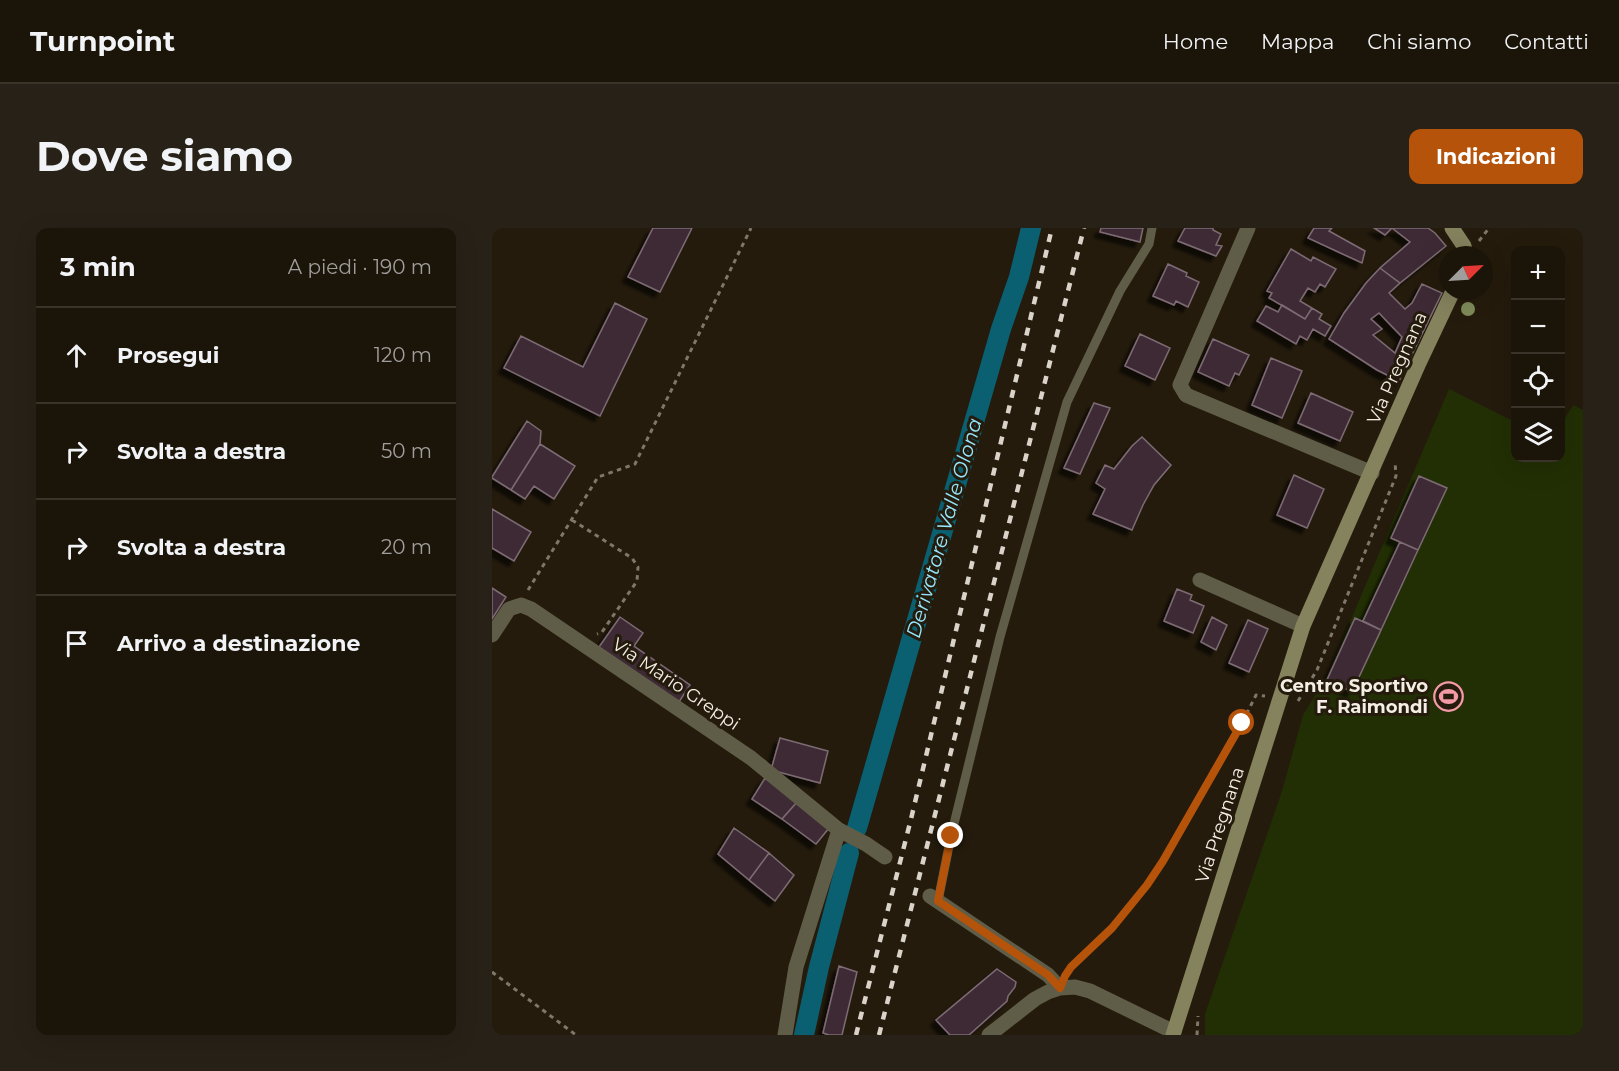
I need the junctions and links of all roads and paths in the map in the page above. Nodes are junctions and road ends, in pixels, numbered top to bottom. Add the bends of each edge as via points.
1 (751, 228) edge
2 (1152, 228) edge
3 (1248, 228) edge
4 (1452, 228) edge
5 (1464, 246) edge
6 (1449, 300) edge
7 (1394, 456) dead end
8 (1372, 473) junction
9 (572, 519) junction
10 (1200, 580) dead end
11 (520, 605) junction
12 (1303, 626) junction
13 (492, 635) edge
14 (581, 644) junction
15 (1281, 698) junction
16 (1297, 703) dead end
17 (839, 830) junction
18 (885, 857) dead end
19 (934, 899) joint
20 (492, 972) edge
21 (1060, 988) junction
22 (1199, 1011) dead end
23 (1174, 1033) edge
24 (576, 1035) edge
25 (785, 1035) edge
26 (990, 1035) edge
27 (1197, 1035) edge

1 - 9 path via 635,464 598,477
2 - 19 lane via 1149,244 1120,291 1067,402 1000,637
3 - 8 street via 1180,385 1186,395
4 - 5 street
6 - 8 street, Via Pregnana
7 - 16 path via 1396,476 1317,670
8 - 12 street, Via Pregnana
9 - 11 path
9 - 14 path via 632,558 638,567 636,581 602,632
10 - 12 street
11 - 13 street via 509,609
11 - 14 street, Via Mario Greppi
12 - 15 street, Via Pregnana
14 - 17 street, Via Mario Greppi via 751,758
15 - 21 path via 1256,695 1147,885 1112,928 1071,967
15 - 23 street, Via Pregnana
17 - 18 street, Via Mario Greppi
17 - 25 street via 796,967
19 - 21 street via 1048,975
20 - 24 path
21 - 23 street via 1090,991
21 - 26 street via 1035,999
22 - 27 path

